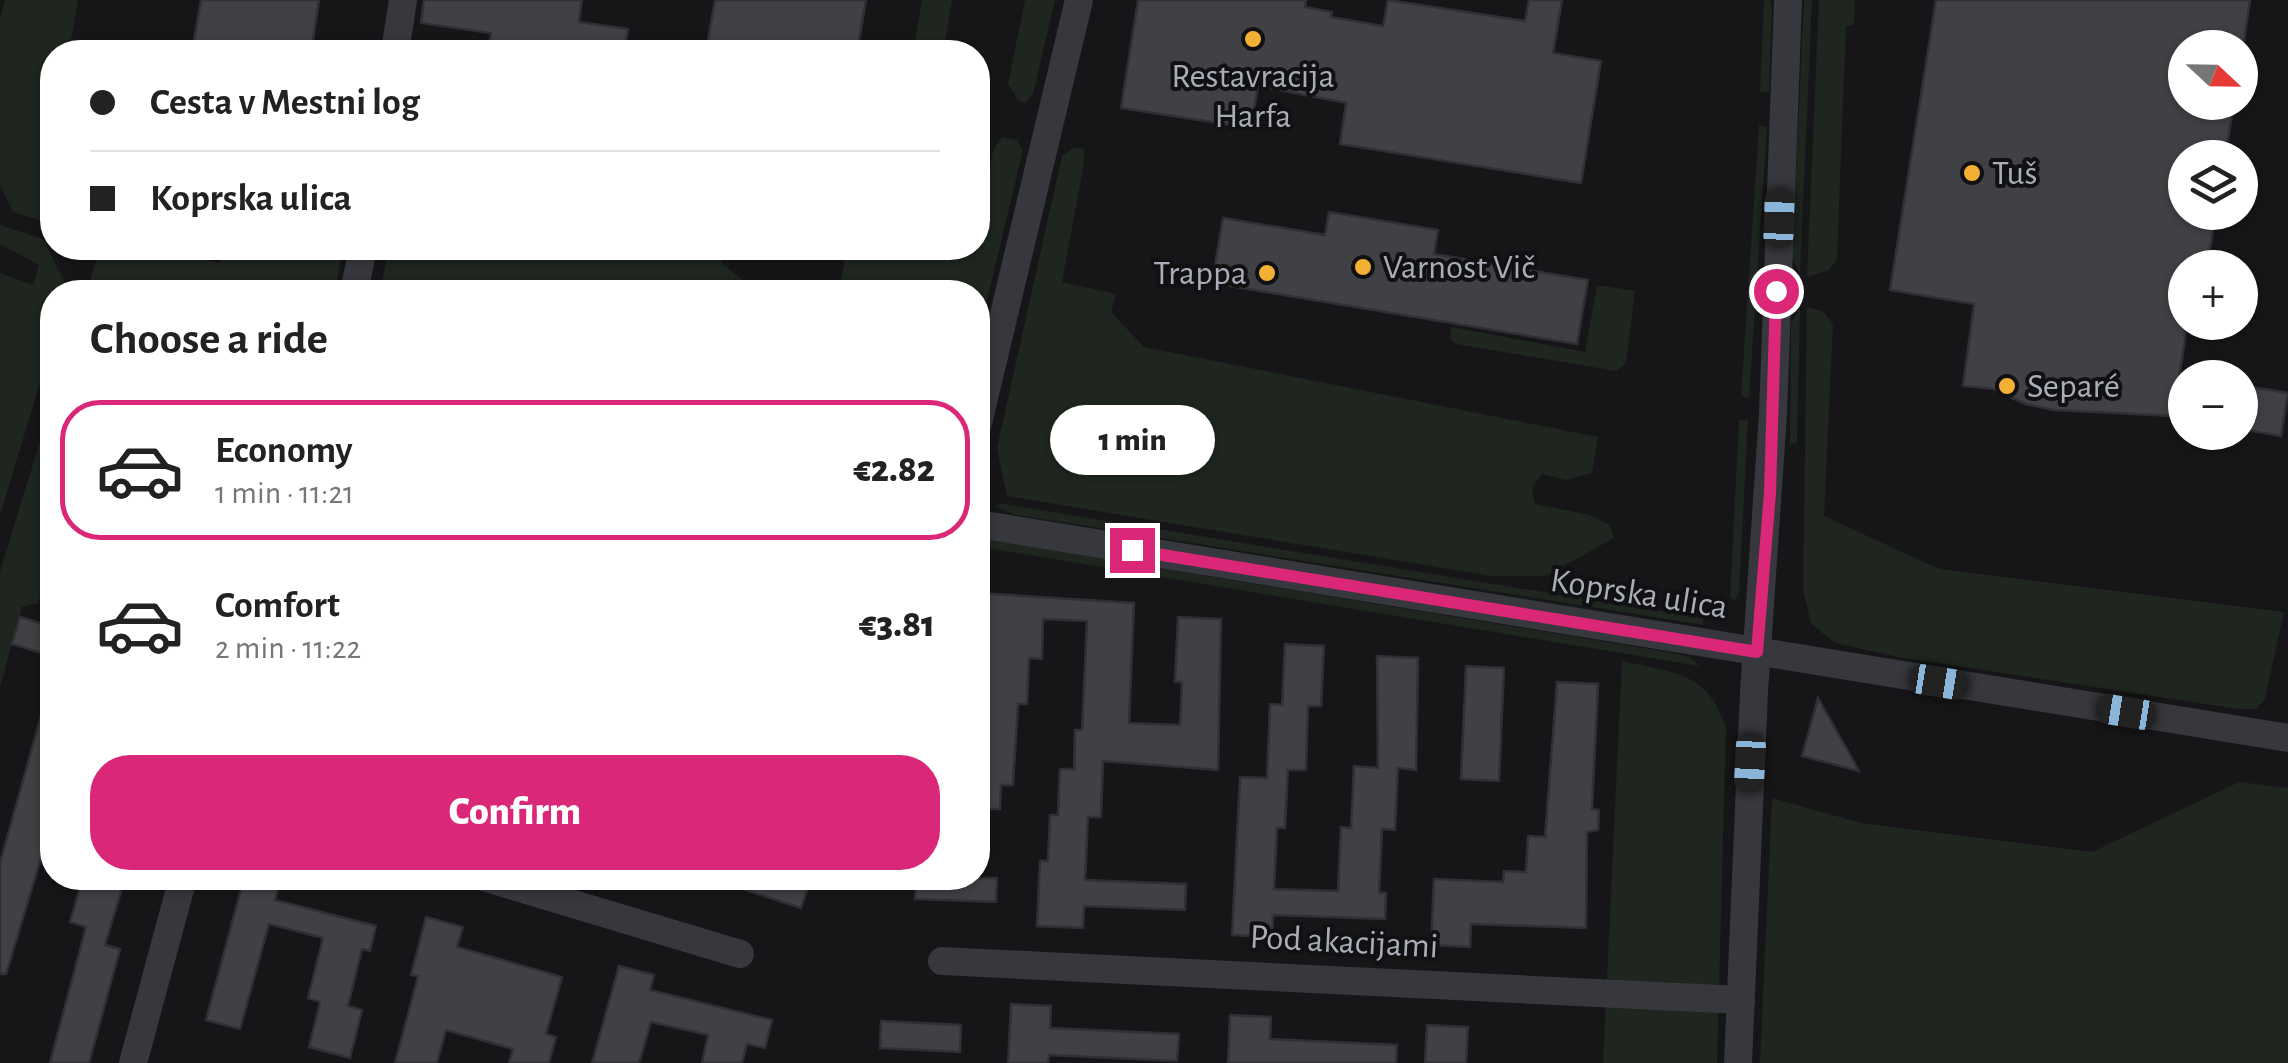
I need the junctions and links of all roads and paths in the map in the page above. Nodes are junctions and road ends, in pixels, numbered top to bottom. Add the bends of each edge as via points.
1 (403, 0) edge
2 (1079, 0) edge
3 (1788, 0) edge
4 (397, 40) edge
5 (990, 372) edge
6 (990, 526) edge
7 (1757, 652) junction
8 (2288, 738) edge
9 (180, 890) edge
10 (527, 890) edge
11 (740, 954) dead end
12 (942, 961) dead end
13 (1741, 1000) junction
14 (133, 1063) edge
15 (1738, 1063) edge

1 - 4 street
2 - 5 street
3 - 7 street via 1770,493
6 - 7 street, Koprska ulica
7 - 8 street, Koprska ulica
7 - 13 street
9 - 14 street
10 - 11 street
12 - 13 street, Pod akacijami
13 - 15 street

